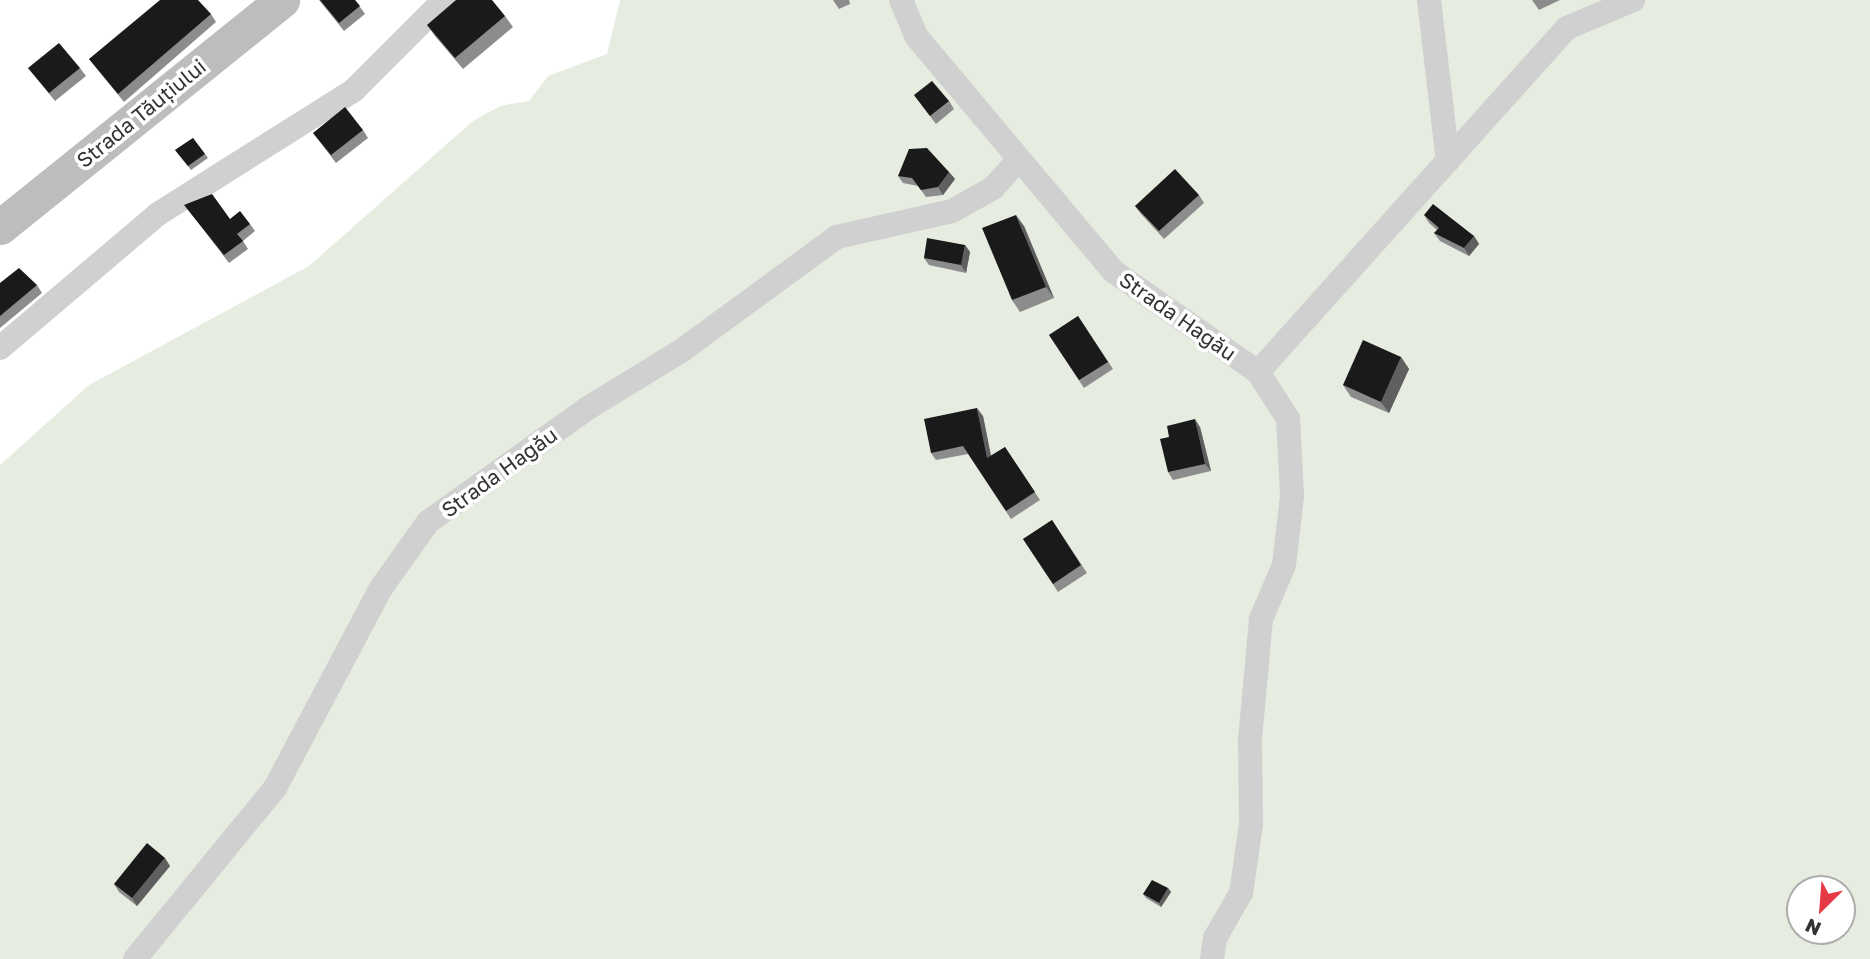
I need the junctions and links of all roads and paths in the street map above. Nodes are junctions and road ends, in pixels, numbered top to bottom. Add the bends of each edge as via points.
1 (282, 0) edge
2 (444, 0) edge
3 (901, 0) edge
4 (1429, 0) edge
5 (1633, 0) edge
6 (1018, 160) junction
7 (1448, 161) junction
8 (0, 227) edge
9 (0, 348) edge
10 (1258, 372) junction
11 (135, 959) edge
12 (1212, 959) edge

1 - 8 street, Strada Tăuțiului
2 - 9 street via 354,90 158,214
3 - 6 street, Strada Hagău via 916,36
4 - 7 street
5 - 7 street via 1567,28
6 - 10 street, Strada Hagău via 1113,271
6 - 11 street, Strada Hagău via 993,188 953,211 837,237 681,351 588,408 428,522 381,588 275,788
7 - 10 street
10 - 12 street via 1288,419 1292,496 1284,565 1261,619 1250,740 1251,824 1241,893 1215,939

